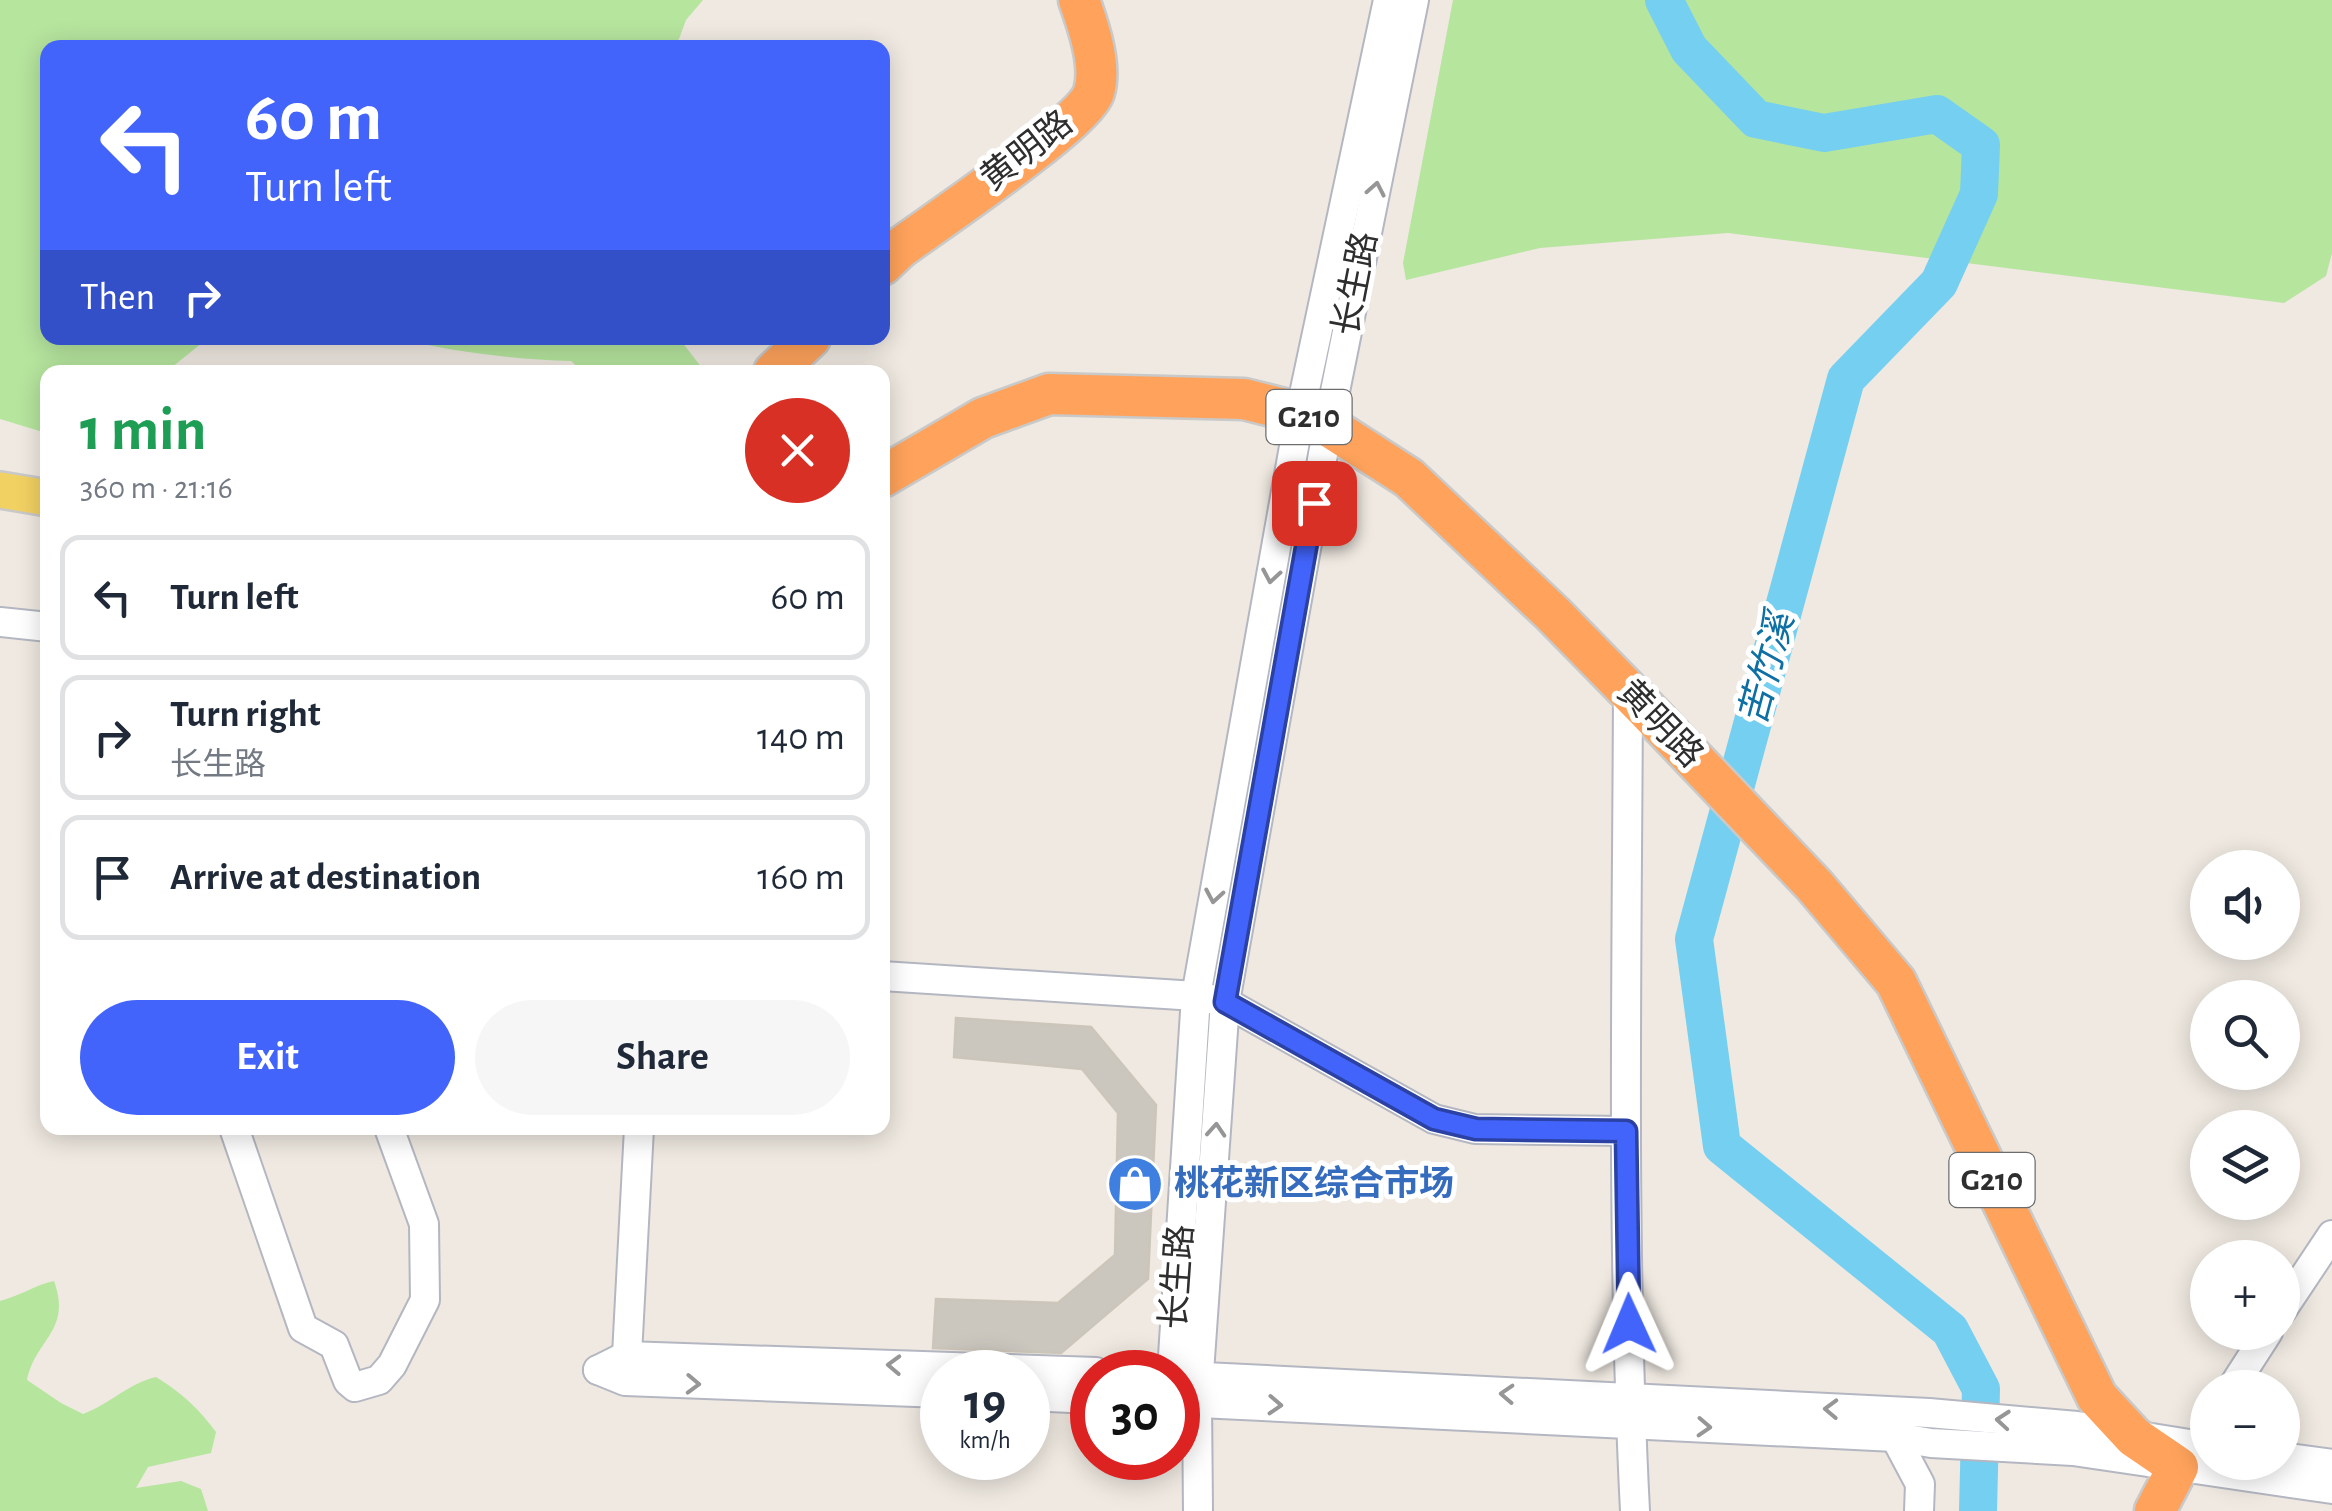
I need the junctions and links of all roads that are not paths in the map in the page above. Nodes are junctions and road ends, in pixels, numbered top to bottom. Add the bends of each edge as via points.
1 (1078, 0) edge
2 (1388, 0) edge
3 (1414, 0) edge
4 (890, 257) edge
5 (803, 345) edge
6 (781, 365) edge
7 (1314, 419) junction
8 (890, 472) edge
9 (0, 490) edge
10 (40, 497) edge
11 (0, 512) edge
12 (40, 519) edge
13 (0, 622) edge
14 (40, 625) edge
15 (1637, 700) junction
16 (890, 977) edge
17 (1196, 996) junction
18 (1225, 1002) junction
19 (1626, 1131) junction
20 (236, 1135) edge
21 (392, 1135) edge
22 (639, 1135) edge
23 (2332, 1235) edge
24 (2300, 1283) edge
25 (1186, 1350) edge
26 (1189, 1350) edge
27 (626, 1368) junction
28 (1070, 1372) edge
29 (1200, 1387) edge
30 (920, 1391) edge
31 (1630, 1412) junction
32 (2134, 1436) junction
33 (1894, 1437) junction
34 (2075, 1439) junction
35 (2190, 1445) edge
36 (2190, 1446) edge
37 (2190, 1457) edge
38 (2300, 1460) edge
39 (2332, 1464) edge
40 (2300, 1479) edge
41 (1195, 1480) edge
42 (2332, 1489) edge
43 (2155, 1510) edge
44 (1198, 1511) edge
45 (1635, 1511) edge
46 (1919, 1511) edge

1 - 4 highway, 黄明路 via 1094,62 1094,93 1072,121
2 - 7 street, 长生路
7 -> 3 street, 长生路
5 - 6 highway
7 - 8 highway, 黄明路 / G210 via 1244,398 1049,394 983,418
7 - 15 highway, 黄明路 / G210 via 1410,478
7 -> 17 street, 长生路
7 - 18 street, 长生路
9 - 10 main road
11 - 12 main road
13 - 14 street
15 - 19 street
15 - 32 highway, 黄明路 / G210 via 1814,885 1896,982 2098,1397
16 - 17 street
17 - 18 street
17 - 25 street, 长生路
18 - 19 street via 1434,1119 1476,1129
26 -> 18 street, 长生路
19 - 31 street
20 - 21 street via 303,1328 334,1345 355,1387 380,1380 392,1366 425,1300 424,1224
22 - 27 street
23 - 24 street
28 -> 27 street
27 -> 30 street
29 - 31 street
31 -> 33 street
34 -> 31 street via 1928,1413
31 - 45 street
32 - 34 street
32 - 35 highway, 黄明路 / G210
33 - 34 street via 1931,1443
33 - 46 street via 1920,1484
34 - 36 street
37 - 43 highway
38 - 39 street
40 - 42 street
41 - 44 street

